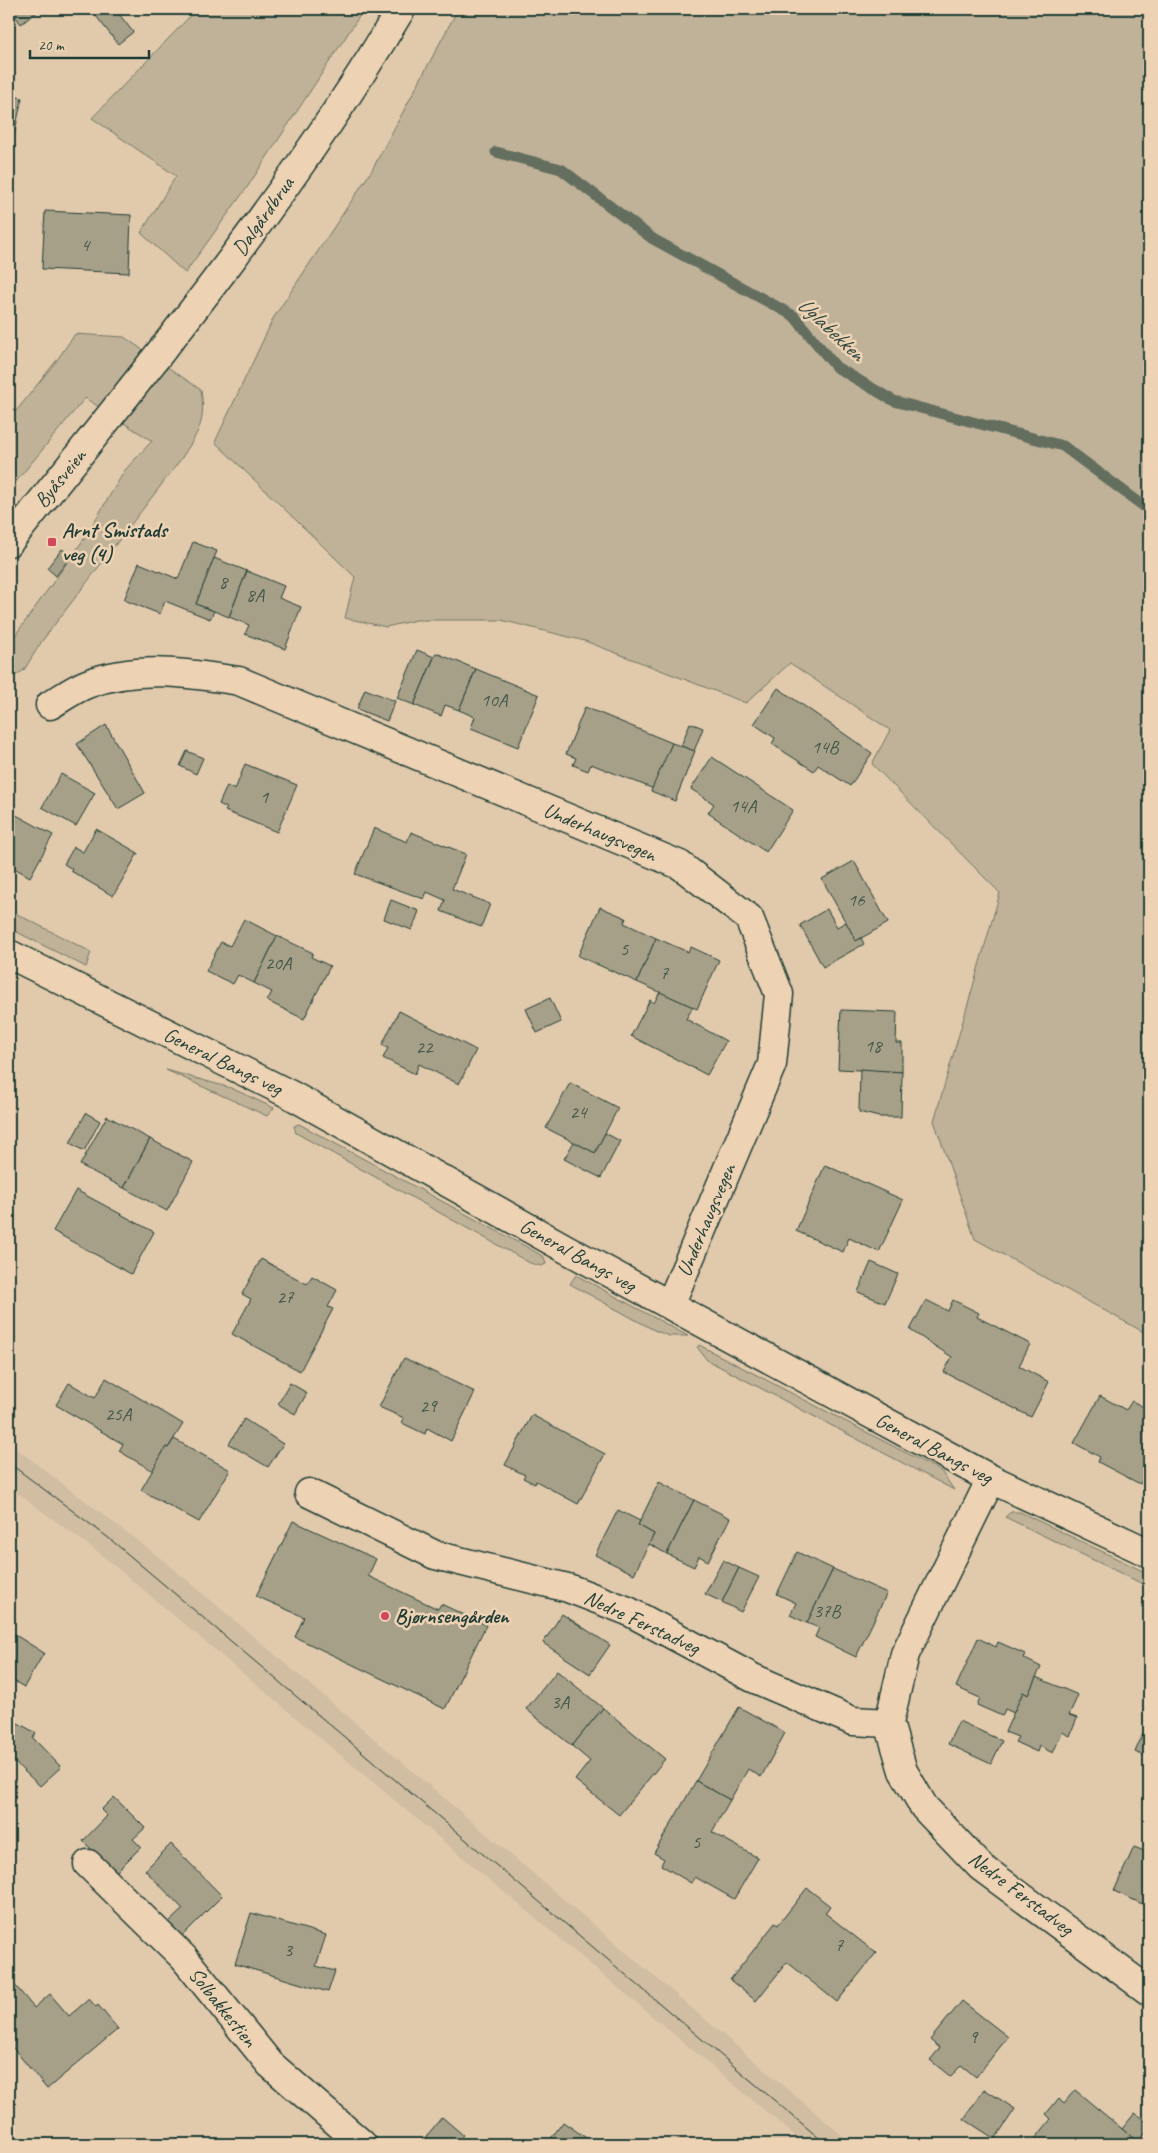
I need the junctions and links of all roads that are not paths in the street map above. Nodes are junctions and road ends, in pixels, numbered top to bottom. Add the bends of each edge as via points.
1 (401, 9) edge
2 (111, 414) joint
3 (9, 542) edge
4 (50, 705) dead end
5 (9, 954) edge
6 (670, 1305) junction
7 (991, 1479) junction
8 (309, 1493) dead end
9 (1149, 1553) edge
10 (889, 1723) junction
11 (88, 1864) dead end
12 (1149, 1991) edge
13 (362, 2144) edge

1 - 2 street, Dalgårdbrua via 248,240
2 - 3 street, Byåsveien
4 - 6 street, Underhaugsvegen via 86,684 129,674 179,672 239,681 680,865 749,918 779,994 772,1064
5 - 6 street, General Bangs veg via 291,1095
6 - 7 street, General Bangs veg
7 - 9 street, General Bangs veg
7 - 10 street, Nedre Ferstadveg via 905,1654
8 - 10 street, Nedre Ferstadveg via 435,1555 568,1588 628,1611 754,1678 854,1721
10 - 12 street, Nedre Ferstadveg via 903,1771 924,1807 980,1867
11 - 13 street, Solbakkestien via 184,1958 270,2064

